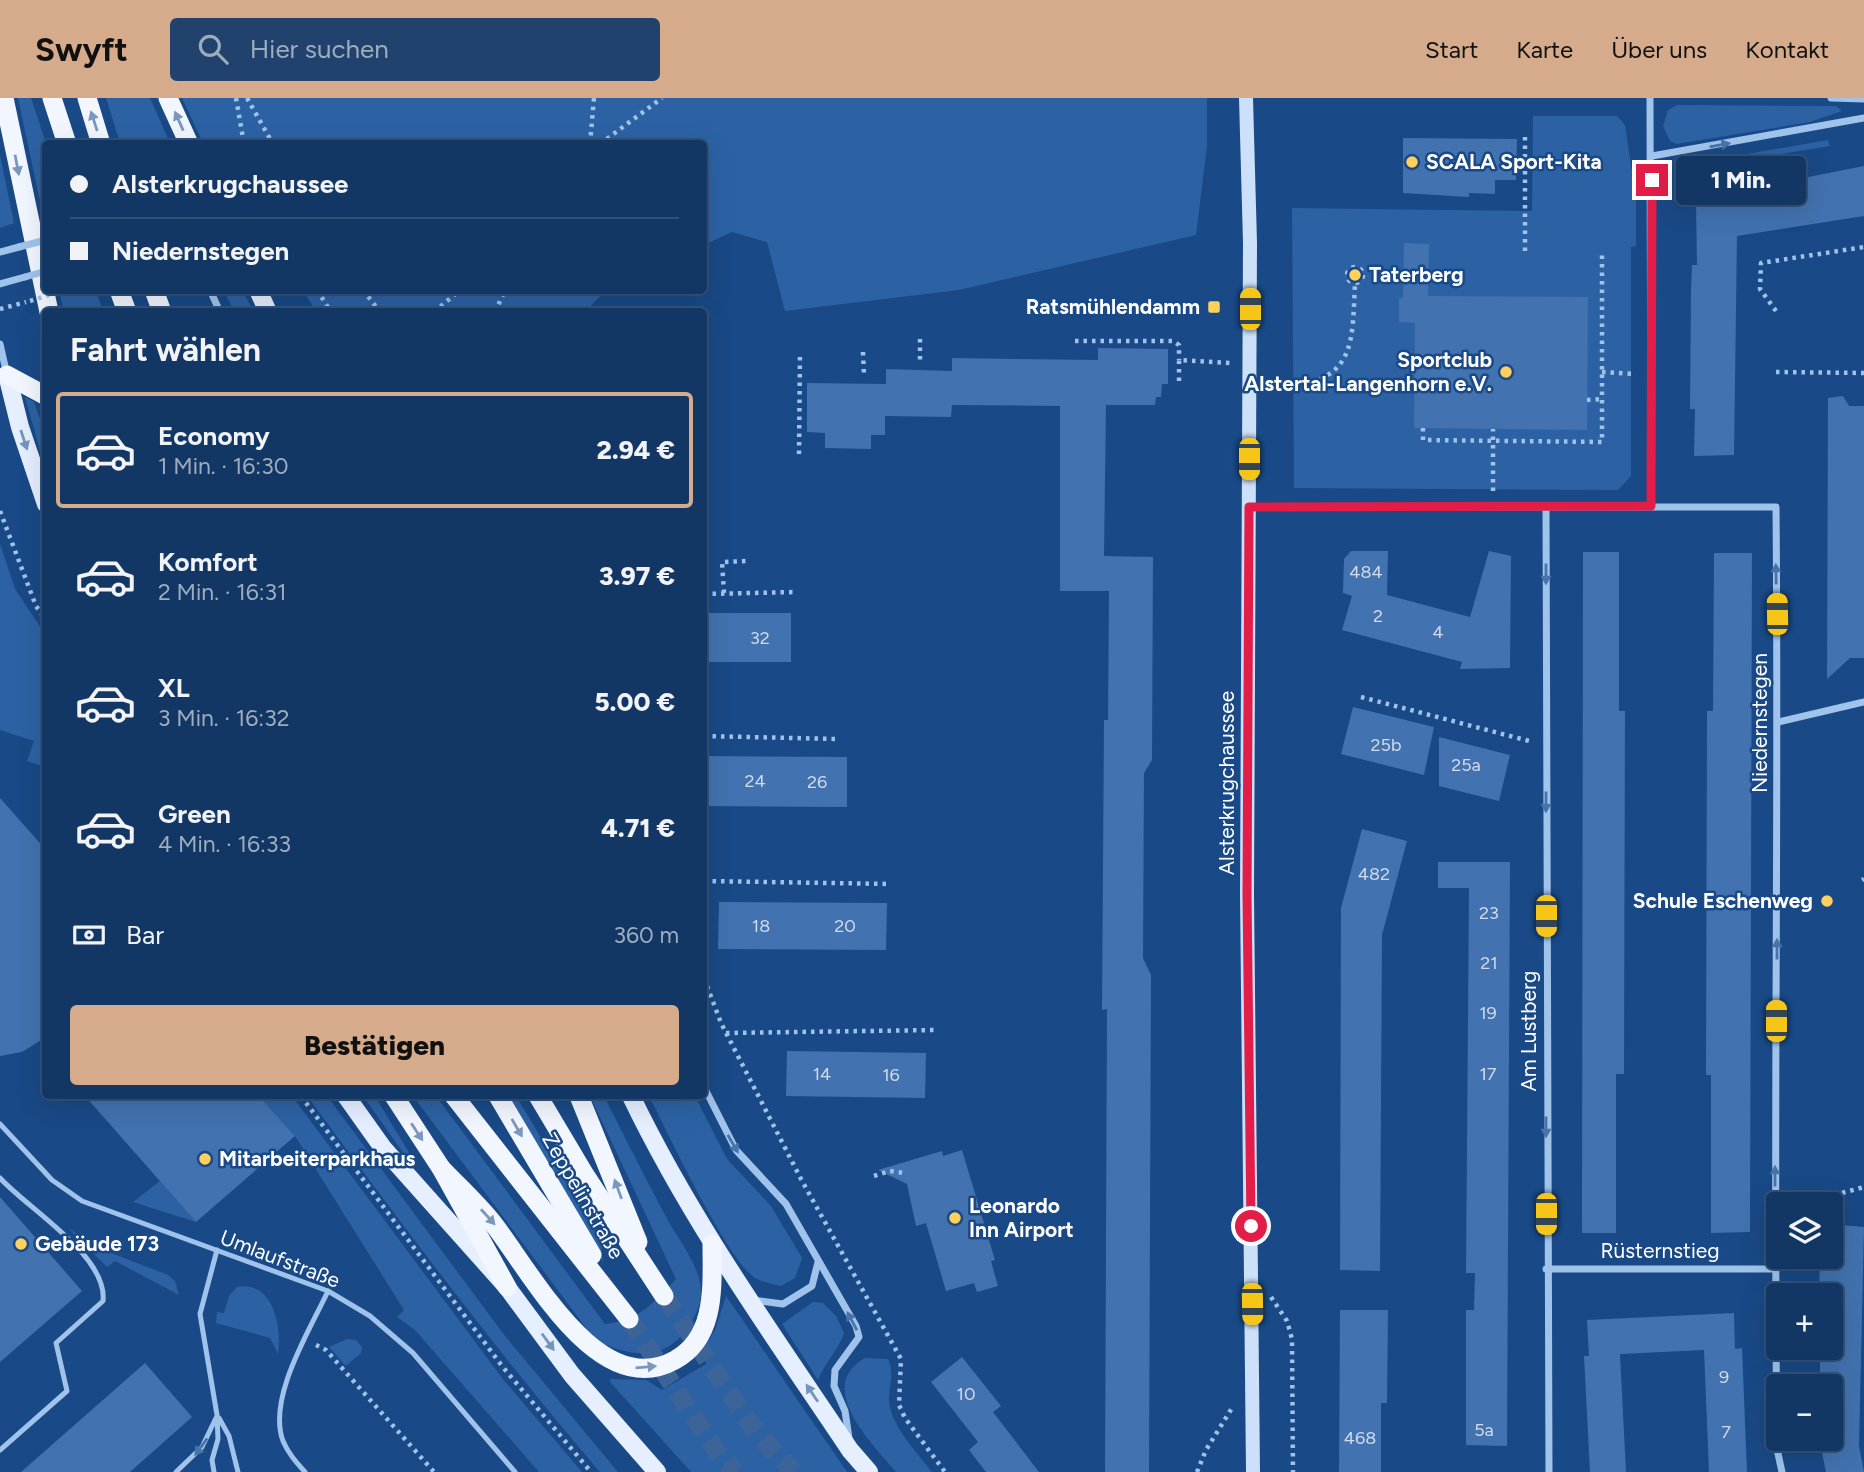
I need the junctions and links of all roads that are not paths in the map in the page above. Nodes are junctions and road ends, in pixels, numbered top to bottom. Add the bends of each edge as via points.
1 (4, 98) edge
2 (52, 98) edge
3 (87, 98) edge
4 (168, 98) edge
5 (1246, 98) edge
6 (1650, 98) edge
7 (1831, 98) edge
8 (1864, 99) edge
9 (1864, 118) edge
10 (66, 140) edge
11 (100, 140) edge
12 (187, 140) edge
13 (1652, 156) junction
14 (42, 241) edge
15 (0, 252) edge
16 (42, 272) edge
17 (42, 279) edge
18 (0, 284) edge
19 (0, 344) edge
20 (4, 374) edge
21 (42, 394) edge
22 (42, 492) edge
23 (1546, 506) junction
24 (1651, 506) junction
25 (1249, 507) junction
26 (1864, 702) edge
27 (1778, 722) junction
28 (707, 1093) edge
29 (348, 1099) edge
30 (396, 1099) edge
31 (456, 1099) edge
32 (500, 1099) edge
33 (540, 1099) edge
34 (580, 1099) edge
35 (632, 1099) edge
36 (0, 1124) edge
37 (440, 1168) junction
38 (0, 1178) edge
39 (1775, 1192) edge
40 (712, 1244) junction
41 (217, 1250) junction
42 (818, 1262) junction
43 (1546, 1269) junction
44 (1766, 1269) edge
45 (1774, 1269) edge
46 (650, 1276) junction
47 (507, 1287) junction
48 (328, 1291) junction
49 (664, 1296) tunnel mouth
50 (749, 1300) junction
51 (217, 1415) junction
52 (0, 1450) edge
53 (850, 1450) junction
54 (1253, 1471) edge
55 (176, 1472) edge
56 (214, 1472) edge
57 (238, 1472) edge
58 (305, 1472) edge
59 (515, 1472) edge
60 (657, 1472) edge
61 (869, 1472) edge
62 (1549, 1472) edge
63 (1782, 1472) edge

1 -> 17 highway
2 - 10 highway
11 -> 3 highway
12 -> 4 highway
5 - 25 main road, Alsterkrugchaussee
6 - 13 street
7 - 8 street
13 -> 9 street
13 - 24 street
14 - 15 street, bridge
16 - 18 street, bridge
19 - 20 street
20 - 21 highway
20 -> 22 main road
23 - 24 street
23 - 25 street
23 -> 43 street, Am Lustberg
27 -> 24 street, Niedernstegen via 1776,507
25 - 54 main road, Alsterkrugchaussee via 1247,894
26 - 27 street
39 -> 27 street, Niedernstegen
28 -> 42 street via 736,1150 776,1191
29 - 47 main road via 383,1148
30 -> 37 highway
32 -> 31 highway, Zeppelinstraße via 629,1319
33 - 46 highway, Zeppelinstraße
46 -> 34 highway
35 - 40 main road
36 - 41 lane, Umlaufstraße via 52,1180 82,1201
37 -> 40 highway via 491,1220 566,1323 607,1359 627,1368 668,1364 691,1347 712,1302
37 - 47 highway
38 - 52 lane via 63,1234 105,1288 103,1301 56,1343 67,1391
40 - 50 main road
41 - 48 lane, Umlaufstraße
41 - 51 lane via 202,1301 200,1326
42 - 50 street via 812,1286 783,1304
53 -> 42 street via 845,1411 834,1378 859,1337
43 - 44 street, Rüsternstieg
43 - 62 street, Am Lustberg
45 - 63 street, Niedernstegen via 1777,1449
46 - 49 highway, Zeppelinstraße
47 -> 60 main road via 572,1375
48 - 58 lane via 286,1383 279,1422 290,1456
48 - 59 lane, Umlaufstraße via 370,1316 413,1353
53 -> 50 main road
51 -> 55 lane via 202,1447
51 - 56 lane
51 - 57 lane via 229,1436
53 - 61 main road

